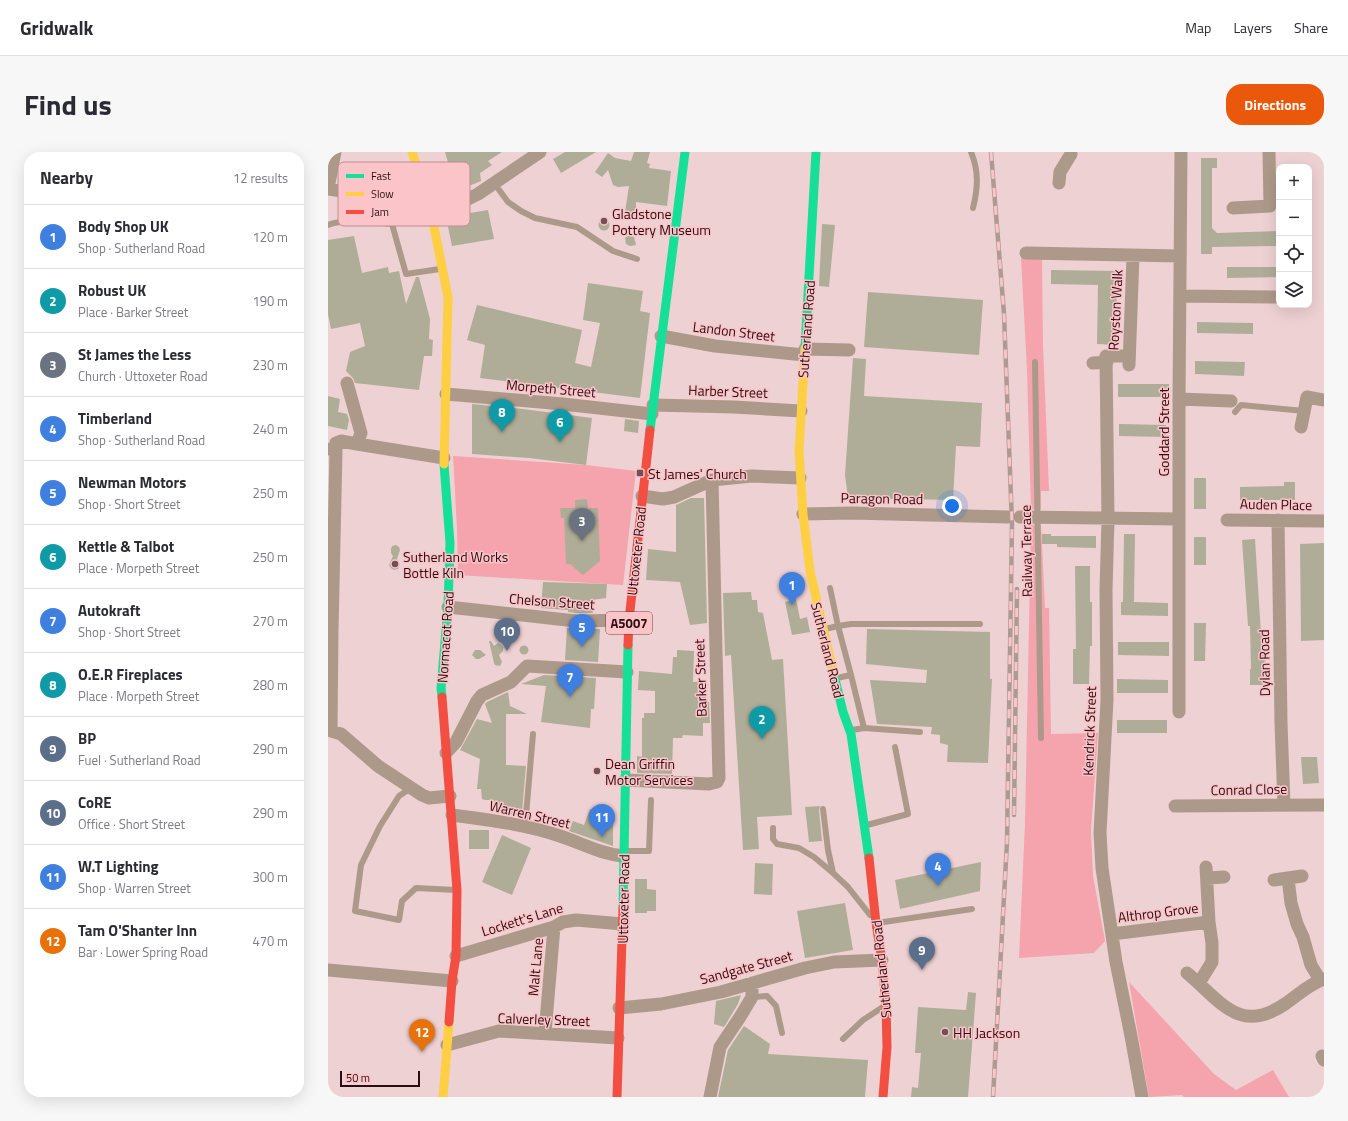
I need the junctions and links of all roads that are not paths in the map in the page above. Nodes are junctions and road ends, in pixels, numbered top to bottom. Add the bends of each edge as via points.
1 (336, 152) edge
2 (412, 152) edge
3 (540, 152) edge
4 (685, 152) edge
5 (816, 152) edge
6 (971, 152) edge
7 (1172, 152) edge
8 (1181, 152) edge
9 (1269, 152) edge
10 (1073, 153) edge
11 (415, 162) edge
12 (494, 183) junction
13 (1059, 183) dead end
14 (328, 188) edge
15 (338, 190) edge
16 (470, 198) edge
17 (974, 208) dead end
18 (1233, 208) dead end
19 (338, 222) edge
20 (328, 225) edge
21 (393, 226) edge
22 (434, 226) edge
23 (1026, 253) dead end
24 (1133, 256) junction
25 (1180, 256) junction
26 (637, 259) dead end
27 (442, 268) junction
28 (1180, 296) junction
29 (1276, 296) edge
30 (661, 336) junction
31 (849, 350) dead end
32 (804, 352) junction
33 (1035, 362) dead end
34 (1107, 362) junction
35 (1093, 363) dead end
36 (347, 383) dead end
37 (446, 394) junction
38 (1179, 399) junction
39 (1324, 400) edge
40 (1233, 407) joint
41 (653, 410) junction
42 (801, 411) junction
43 (1304, 411) junction
44 (1301, 427) dead end
45 (357, 444) junction
46 (332, 449) edge
47 (444, 458) junction
48 (800, 478) junction
49 (712, 480) junction
50 (642, 496) junction
51 (803, 514) junction
52 (1037, 518) junction
53 (1108, 519) junction
54 (1179, 519) junction
55 (1228, 520) dead end
56 (1278, 520) junction
57 (1324, 521) edge
58 (830, 588) dead end
59 (448, 607) junction
60 (629, 620) junction
61 (980, 624) dead end
62 (838, 626) junction
63 (824, 629) junction
64 (627, 672) junction
65 (851, 675) junction
66 (835, 678) junction
67 (1179, 712) dead end
68 (864, 728) junction
69 (330, 730) edge
70 (850, 730) junction
71 (920, 732) dead end
72 (533, 734) dead end
73 (1041, 738) dead end
74 (895, 747) dead end
75 (446, 753) junction
76 (625, 780) junction
77 (411, 788) junction
78 (450, 796) junction
79 (651, 800) dead end
80 (1324, 804) edge
81 (1284, 805) junction
82 (1175, 806) dead end
83 (822, 809) dead end
84 (452, 815) junction
85 (865, 825) junction
86 (525, 826) junction
87 (773, 828) dead end
88 (624, 854) junction
89 (833, 873) junction
90 (1302, 876) dead end
91 (1224, 877) dead end
92 (1288, 878) junction
93 (1274, 880) dead end
94 (457, 890) junction
95 (972, 909) dead end
96 (1209, 922) junction
97 (876, 923) junction
98 (622, 924) junction
99 (554, 928) junction
100 (1112, 934) junction
101 (456, 956) junction
102 (882, 960) junction
103 (328, 970) edge
104 (1187, 973) dead end
105 (328, 974) edge
106 (1322, 980) edge
107 (452, 981) junction
108 (752, 983) junction
109 (1199, 983) junction
110 (752, 997) junction
111 (886, 1005) junction
112 (619, 1008) junction
113 (545, 1033) junction
114 (782, 1033) dead end
115 (618, 1038) junction
116 (843, 1040) dead end
117 (447, 1045) junction
118 (443, 1097) edge
119 (617, 1097) edge
120 (710, 1097) edge
121 (883, 1097) edge
122 (1142, 1097) edge

1 - 14 street
2 - 11 street, Normacot Road
3 - 12 street
4 - 30 street, Uttoxeter Road / A5007
5 - 32 street, Sutherland Road
6 - 17 lane via 978,172
7 - 8 street
8 - 25 street, Goddard Street
9 - 18 street via 1270,206
10 - 13 street via 1060,172
12 - 16 street
12 - 26 lane via 508,202 521,211 535,218 577,227 613,251
14 - 15 street
19 - 20 lane
21 - 27 lane via 406,274
22 - 27 street, Normacot Road
23 - 24 street, Royston Walk via 1040,247
24 - 25 street, Royston Walk
24 - 34 street, Royston Walk via 1129,360 1106,356
25 - 28 street, Goddard Street
27 - 37 street, Normacot Road via 448,297
28 - 29 street
28 - 38 street, Goddard Street
30 - 32 street, Landon Street via 715,346
30 - 41 street, Uttoxeter Road / A5007
31 - 32 street, Landon Street
32 - 42 street, Sutherland Road
33 - 52 lane, Railway Terrace
34 - 35 street
34 - 53 street, Kendrick Street
36 - 45 street via 361,433
37 - 41 street, Morpeth Street
37 - 47 street, Normacot Road
38 - 40 street
38 - 54 street, Goddard Street
39 - 43 street via 1307,397
40 - 43 lane via 1241,404
41 - 42 street, Harber Street via 734,407
41 - 50 street, Uttoxeter Road / A5007
42 - 48 street, Sutherland Road
43 - 44 street
45 - 46 street via 341,441
45 - 47 street
46 - 69 street
47 - 59 street, Normacot Road via 450,543
48 - 49 street via 752,476
48 - 51 street, Sutherland Road
49 - 50 street via 674,497 663,499
49 - 76 street, Barker Street via 719,778 717,782 709,784
50 - 60 street, Uttoxeter Road / A5007
51 - 52 street, Paragon Road
51 - 63 street, Sutherland Road via 810,571
52 - 53 street, Paragon Road
52 - 73 lane, Railway Terrace
53 - 54 street, Paragon Road
53 - 100 street, Kendrick Street via 1107,700 1100,833 1102,868
54 - 67 street, Goddard Street
55 - 56 street, Auden Place
56 - 57 street, Auden Place
56 - 81 street, Dylan Road via 1280,723
58 - 62 lane
59 - 60 street, Chelson Street via 576,621
59 - 75 street, Normacot Road via 441,688
60 - 64 street, Uttoxeter Road / A5007
61 - 62 lane
62 - 63 lane
62 - 65 lane
63 - 66 street, Sutherland Road
64 - 75 street via 527,666 511,682 482,695 456,742
64 - 76 street, Uttoxeter Road / A5007
65 - 66 lane
65 - 68 lane
66 - 70 street, Sutherland Road
68 - 70 lane
68 - 71 lane
69 - 77 street via 342,734 378,766
70 - 85 street, Sutherland Road
72 - 86 lane
74 - 85 lane via 908,814
75 - 78 street, Normacot Road
76 - 88 street, Uttoxeter Road / A5007
77 - 78 street via 428,798
77 - 94 lane via 399,796 380,826 362,866 354,911 399,920 402,901 416,888
78 - 84 street, Normacot Road
79 - 88 lane via 649,851
80 - 81 street, Conrad Close
81 - 82 street, Conrad Close
83 - 89 lane
84 - 86 street, Warren Street
84 - 94 street, Normacot Road
85 - 97 street, Sutherland Road
86 - 88 street, Warren Street via 610,855
87 - 89 lane via 773,839 777,844 799,848
88 - 98 street, Uttoxeter Road / A5007
89 - 97 lane via 848,887
90 - 92 street
91 - 96 street, Althrop Grove via 1206,873
92 - 93 street
92 - 106 street via 1297,924 1311,965
94 - 101 street, Normacot Road
95 - 97 lane
96 - 100 street, Althrop Grove
96 - 109 street, Althrop Grove via 1212,962
97 - 102 street, Sutherland Road
98 - 99 street, Lockett's Lane via 576,920 564,922
98 - 112 street, Uttoxeter Road / A5007
99 - 101 street, Lockett's Lane
99 - 113 street, Malt Lane
100 - 122 street, Kendrick Street
101 - 107 street, Normacot Road
102 - 108 street, Sandgate Street via 834,962
102 - 111 street, Sutherland Road
103 - 105 street
103 - 107 street
104 - 109 street
106 - 109 street via 1302,990 1273,1011 1247,1017 1236,1014 1217,1002
107 - 117 street, Normacot Road
108 - 110 street
108 - 112 street, Sandgate Street via 661,1004
110 - 114 lane via 767,996 776,1006
110 - 120 street via 720,1047
111 - 116 lane via 863,1020
111 - 121 street, Sutherland Road via 887,1047
112 - 115 street, Uttoxeter Road / A5007
113 - 115 street, Calverley Street
113 - 117 street, Calverley Street via 499,1031
115 - 119 street, Uttoxeter Road / A5007
117 - 118 street, Normacot Road

